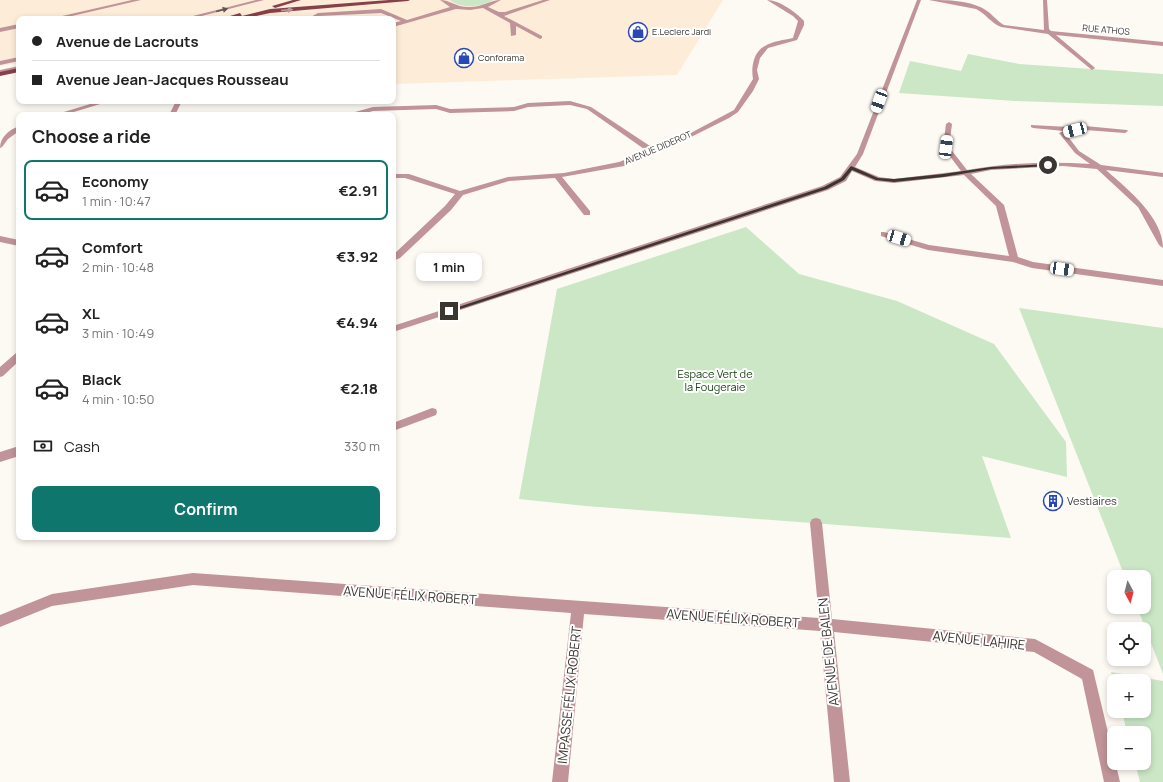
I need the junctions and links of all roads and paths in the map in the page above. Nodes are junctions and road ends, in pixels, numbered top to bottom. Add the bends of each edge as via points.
1 (139, 0) edge
2 (262, 0) edge
3 (286, 0) edge
4 (299, 0) edge
5 (408, 0) edge
6 (442, 0) edge
7 (499, 0) edge
8 (548, 0) edge
9 (768, 0) edge
10 (919, 0) edge
11 (931, 0) edge
12 (1045, 0) edge
13 (482, 6) junction
14 (456, 7) junction
15 (359, 12) junction
16 (497, 14) junction
17 (66, 16) edge
18 (196, 16) edge
19 (226, 16) edge
20 (235, 16) edge
21 (250, 16) edge
22 (316, 16) edge
23 (336, 16) edge
24 (393, 16) edge
25 (396, 18) edge
26 (406, 21) junction
27 (513, 22) junction
28 (396, 24) edge
29 (16, 27) edge
30 (0, 30) edge
31 (1047, 32) junction
32 (513, 35) dead end
33 (540, 37) dead end
34 (1163, 44) edge
35 (16, 60) edge
36 (0, 63) edge
37 (1092, 68) dead end
38 (16, 70) edge
39 (0, 73) edge
40 (96, 104) edge
41 (68, 112) edge
42 (362, 112) edge
43 (949, 124) dead end
44 (1033, 126) dead end
45 (16, 130) edge
46 (1075, 130) junction
47 (1125, 131) dead end
48 (0, 146) edge
49 (652, 151) junction
50 (1099, 167) junction
51 (851, 168) junction
52 (965, 172) junction
53 (1163, 175) edge
54 (396, 176) edge
55 (556, 176) junction
56 (460, 193) junction
57 (587, 213) dead end
58 (884, 234) dead end
59 (0, 239) edge
60 (16, 242) edge
61 (1163, 245) edge
62 (396, 256) edge
63 (1014, 259) junction
64 (1163, 283) edge
65 (396, 328) edge
66 (16, 358) edge
67 (0, 373) edge
68 (432, 412) dead end
69 (396, 426) edge
70 (16, 452) edge
71 (0, 457) edge
72 (816, 522) dead end
73 (578, 608) junction
74 (0, 621) edge
75 (825, 625) junction
76 (560, 782) edge
77 (842, 782) edge
78 (1112, 782) edge

1 - 17 street
18 -> 2 street
3 - 19 main road
4 - 20 main road
21 -> 5 main road
6 - 14 street
7 - 13 street
8 - 16 street via 506,14
9 - 49 street, AVENUE DIDEROT via 801,21 794,39 766,47 757,58 754,70 756,79 736,111 689,136
10 - 51 street via 860,154
11 - 31 street, RUE ATHOS via 974,7 986,12 995,23 1003,26
12 - 31 street
13 - 14 street
13 - 16 street
14 - 26 street
15 - 22 street
15 - 23 street
15 - 24 street via 386,11
16 - 27 street
25 - 26 street
26 - 28 street
27 - 32 street
27 - 33 street
29 - 30 street
31 - 34 street, RUE ATHOS
31 - 37 street
35 - 36 street
38 - 39 main road
40 - 41 street
42 - 49 street via 373,109 436,107 450,111 514,109 528,105 570,103 589,108
43 - 52 street via 946,147
44 - 46 street
45 - 48 street via 5,138
46 - 47 street via 1085,128
46 - 50 street via 1062,133 1077,152
49 - 55 street, AVENUE DIDEROT via 622,164
50 - 52 street via 1055,165
50 - 53 street
50 - 61 street via 1141,206
51 - 52 street via 878,179 894,181
51 - 65 street via 843,179 825,188
52 - 63 street via 1000,205
54 - 56 street via 406,176
55 - 56 street, AVENUE DIDEROT via 508,179
55 - 57 street
56 - 62 street via 448,208
58 - 63 street via 928,247
59 - 60 street
63 - 64 street via 1032,265
66 - 67 street
68 - 69 street
70 - 71 street
72 - 75 street, AVENUE DE BALEN
73 - 74 street, AVENUE FÉLIX ROBERT via 192,579 52,600
73 - 75 street, AVENUE FÉLIX ROBERT
73 - 76 street, IMPASSE FÉLIX ROBERT
75 - 77 street, AVENUE DE BALEN
75 - 78 street, AVENUE LAHIRE via 1035,646 1088,675

